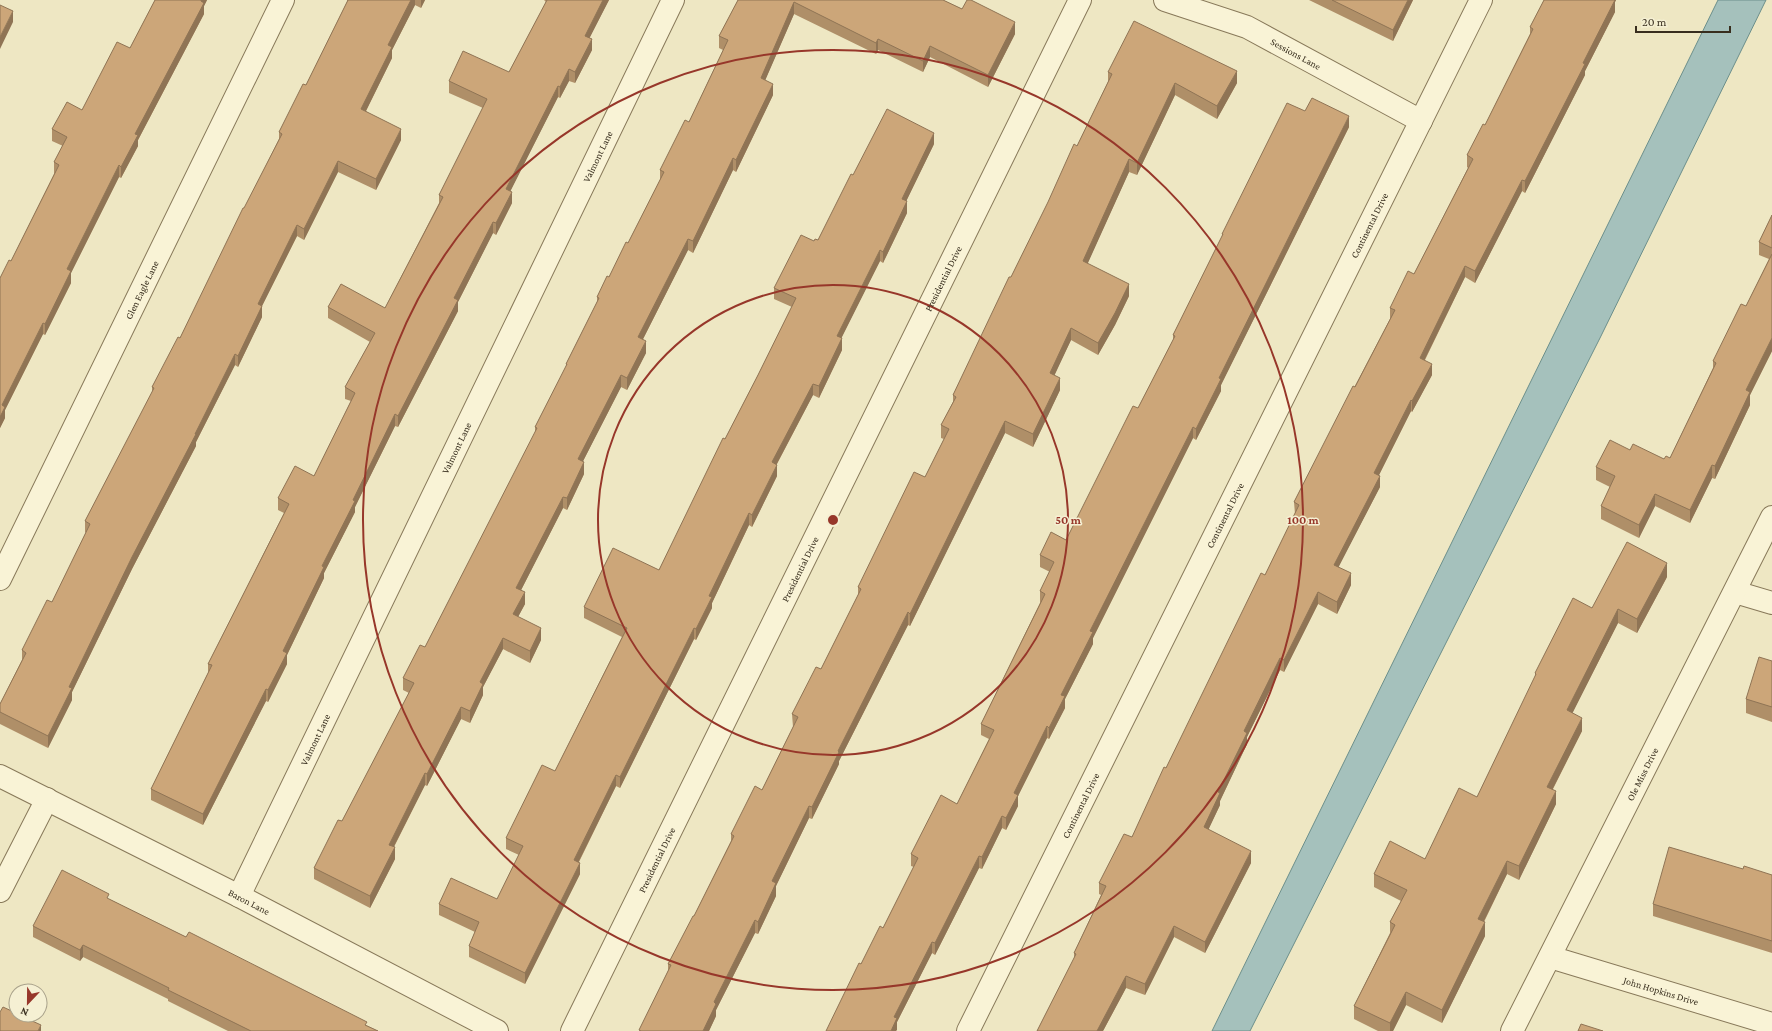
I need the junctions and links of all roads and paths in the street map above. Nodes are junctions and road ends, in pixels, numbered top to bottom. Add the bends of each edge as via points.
1 (283, 0) edge
2 (673, 0) edge
3 (1080, 0) edge
4 (1165, 0) edge
5 (1481, 0) edge
6 (1422, 121) junction
7 (1772, 517) edge
8 (0, 579) edge
9 (1735, 592) junction
10 (1772, 603) edge
11 (0, 776) edge
12 (47, 799) junction
13 (0, 891) edge
14 (239, 896) junction
15 (1550, 957) junction
16 (1772, 1024) edge
17 (497, 1031) edge
18 (572, 1031) edge
19 (968, 1031) edge
20 (1512, 1031) edge

1 - 8 street, Glen Eagle Lane
2 - 14 street, Valmont Lane
3 - 18 street, Presidential Drive
4 - 6 street, Sessions Lane via 1247,27
5 - 6 street, Continental Drive
6 - 19 street, Continental Drive
7 - 9 street, Ole Miss Drive
9 - 10 street
9 - 15 street, Ole Miss Drive
11 - 12 street, Baron Lane
12 - 13 street
12 - 14 street, Baron Lane
14 - 17 street, Baron Lane
15 - 16 street, John Hopkins Drive
15 - 20 street, Ole Miss Drive

